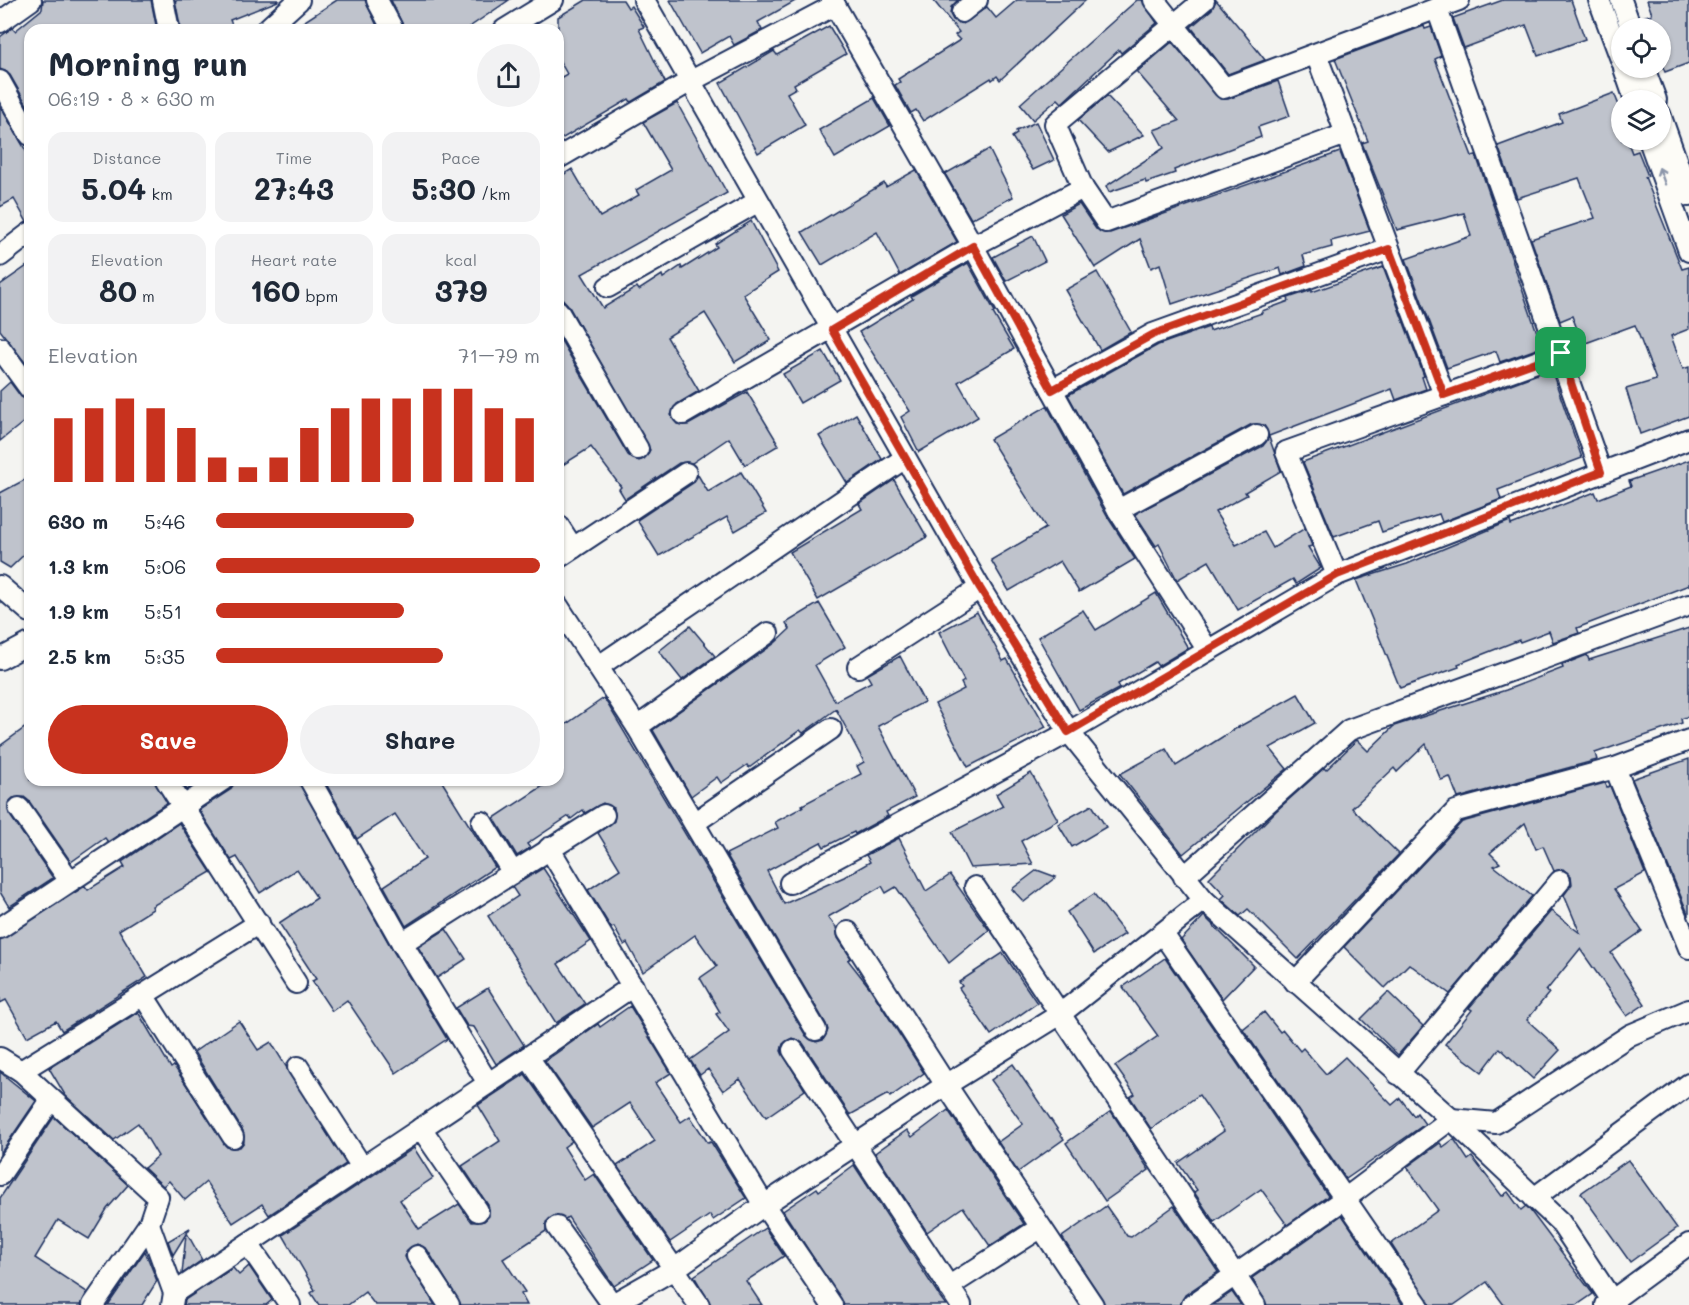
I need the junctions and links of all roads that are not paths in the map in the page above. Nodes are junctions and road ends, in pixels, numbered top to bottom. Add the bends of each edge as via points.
1 (30, 0) edge
2 (163, 0) edge
3 (299, 0) edge
4 (377, 0) edge
5 (553, 0) edge
6 (645, 0) edge
7 (1154, 0) edge
8 (1204, 0) edge
9 (1408, 0) edge
10 (1459, 0) edge
11 (1599, 0) edge
12 (1621, 0) edge
13 (834, 3) edge
14 (1430, 11) junction
15 (1627, 18) edge
16 (0, 22) edge
17 (169, 24) edge
18 (273, 24) edge
19 (390, 24) edge
20 (514, 24) edge
21 (1174, 25) junction
22 (1611, 32) edge
23 (1316, 54) junction
24 (0, 81) edge
25 (689, 82) junction
26 (24, 124) edge
27 (1346, 134) junction
28 (1671, 145) edge
29 (1653, 150) edge
30 (564, 155) edge
31 (1083, 188) junction
32 (1689, 196) edge
33 (757, 202) junction
34 (24, 238) edge
35 (973, 246) junction
36 (1389, 249) junction
37 (1689, 250) edge
38 (0, 256) edge
39 (608, 287) dead end
40 (564, 321) edge
41 (832, 330) junction
42 (0, 348) edge
43 (1561, 353) junction
44 (24, 380) edge
45 (1052, 390) junction
46 (1444, 395) junction
47 (683, 414) dead end
48 (1257, 435) dead end
49 (1689, 439) edge
50 (638, 449) dead end
51 (905, 458) junction
52 (1601, 472) junction
53 (686, 473) dead end
54 (1118, 510) junction
55 (566, 553) edge
56 (1337, 575) junction
57 (0, 586) edge
58 (980, 588) junction
59 (24, 607) edge
60 (1688, 607) edge
61 (564, 615) edge
62 (768, 633) dead end
63 (24, 646) edge
64 (1207, 649) junction
65 (0, 659) edge
66 (598, 666) junction
67 (858, 667) dead end
68 (637, 727) junction
69 (831, 729) dead end
70 (1068, 732) junction
71 (1689, 740) edge
72 (1615, 768) junction
73 (170, 786) edge
74 (214, 786) edge
75 (313, 786) edge
76 (184, 806) junction
77 (19, 808) dead end
78 (604, 815) dead end
79 (482, 822) dead end
80 (694, 823) junction
81 (549, 848) junction
82 (513, 873) junction
83 (1184, 877) junction
84 (70, 881) junction
85 (1560, 881) dead end
86 (790, 883) dead end
87 (975, 887) dead end
88 (1203, 900) junction
89 (259, 922) junction
90 (0, 928) edge
91 (849, 932) dead end
92 (1163, 934) junction
93 (402, 943) junction
94 (1689, 948) edge
95 (1295, 982) junction
96 (296, 983) dead end
97 (633, 986) junction
98 (143, 995) junction
99 (1689, 1010) edge
100 (1059, 1015) junction
101 (816, 1030) dead end
102 (793, 1050) dead end
103 (528, 1057) junction
104 (0, 1058) edge
105 (298, 1067) dead end
106 (21, 1071) junction
107 (1398, 1074) junction
108 (488, 1083) junction
109 (1689, 1084) edge
110 (946, 1085) junction
111 (51, 1100) junction
112 (1451, 1119) junction
113 (421, 1128) junction
114 (233, 1137) dead end
115 (856, 1146) junction
116 (362, 1167) junction
117 (0, 1175) edge
118 (1347, 1198) junction
119 (1534, 1198) junction
120 (764, 1205) junction
121 (478, 1210) dead end
122 (149, 1224) junction
123 (557, 1227) dead end
124 (1040, 1228) junction
125 (248, 1244) junction
126 (1689, 1244) edge
127 (417, 1256) dead end
128 (676, 1268) junction
129 (1234, 1275) junction
130 (948, 1287) junction
131 (173, 1299) edge
132 (1611, 1303) edge
133 (612, 1304) edge
134 (93, 1305) edge
135 (290, 1305) edge
136 (450, 1305) edge
137 (699, 1305) edge
138 (832, 1305) edge
139 (961, 1305) edge
140 (1093, 1305) edge
141 (1192, 1305) edge
142 (1255, 1305) edge
143 (1418, 1305) edge

1 - 16 street
2 - 17 street
3 - 18 street
4 - 19 street
5 - 20 street
6 - 25 street
7 - 21 street
8 - 21 street
9 - 14 street
10 - 14 street
11 - 22 street
12 - 15 street
13 - 25 street
13 - 35 street
14 - 23 street
14 - 43 street
21 - 23 street via 1224,88
21 - 31 street via 1055,124
23 - 27 street
24 - 26 street
25 - 30 street
25 - 33 street
27 - 31 street via 1106,222
27 - 36 street
28 - 32 street
37 -> 29 street
31 - 35 street
33 - 39 street
33 - 41 street
34 - 38 street
35 - 41 street
35 - 45 street
36 - 45 street via 1154,334
36 - 46 street
40 - 50 street
41 - 47 street
41 - 51 street
42 - 44 street
43 - 46 street
43 - 52 street
45 - 54 street
46 - 56 street via 1286,452
48 - 54 street
49 - 52 street
51 - 58 street
51 - 66 street
52 - 56 street
53 - 55 street
54 - 64 street
56 - 64 street
57 - 59 street
58 - 67 street
58 - 70 street
60 - 83 street via 1349,730
61 - 66 street
62 - 68 street
63 - 65 street
64 - 70 street
66 - 68 street
68 - 80 street
69 - 80 street
70 - 83 street
70 - 86 street
71 - 72 street
72 - 94 street
72 - 95 street via 1456,811
73 - 76 street
74 - 76 street
75 - 93 street
76 - 84 street
76 - 89 street
77 - 84 street
78 - 81 street
79 - 82 street
80 - 101 street
81 - 82 street
81 - 97 street
82 - 93 street
83 - 88 street
84 - 90 street
85 - 107 street
87 - 100 street
88 - 92 street
88 - 95 street
89 - 96 street
89 - 98 street
91 - 110 street
92 - 100 street
92 - 118 street
93 - 108 street
95 - 107 street
97 - 103 street
97 - 120 street
98 - 106 street
98 - 114 street
99 - 112 street via 1630,1035 1496,1123
100 - 110 street
100 - 129 street
102 - 115 street
103 - 108 street
103 - 128 street
104 - 106 street
105 - 116 street
106 - 111 street
107 - 112 street
108 - 113 street
109 - 119 street
110 - 115 street
110 - 124 street
111 - 117 street
111 - 122 street via 158,1197
112 - 118 street
112 - 119 street
113 - 116 street
113 - 121 street
115 - 120 street
115 - 130 street
116 - 125 street
118 - 129 street
118 - 143 street
119 - 132 street via 1560,1222
120 - 128 street
120 - 138 street
122 - 131 street
122 - 134 street
123 - 133 street
124 - 130 street
124 - 140 street
125 - 131 street
125 - 135 street
126 - 132 street
127 - 136 street
128 - 133 street
128 - 137 street
129 - 141 street
129 - 142 street
130 - 139 street

